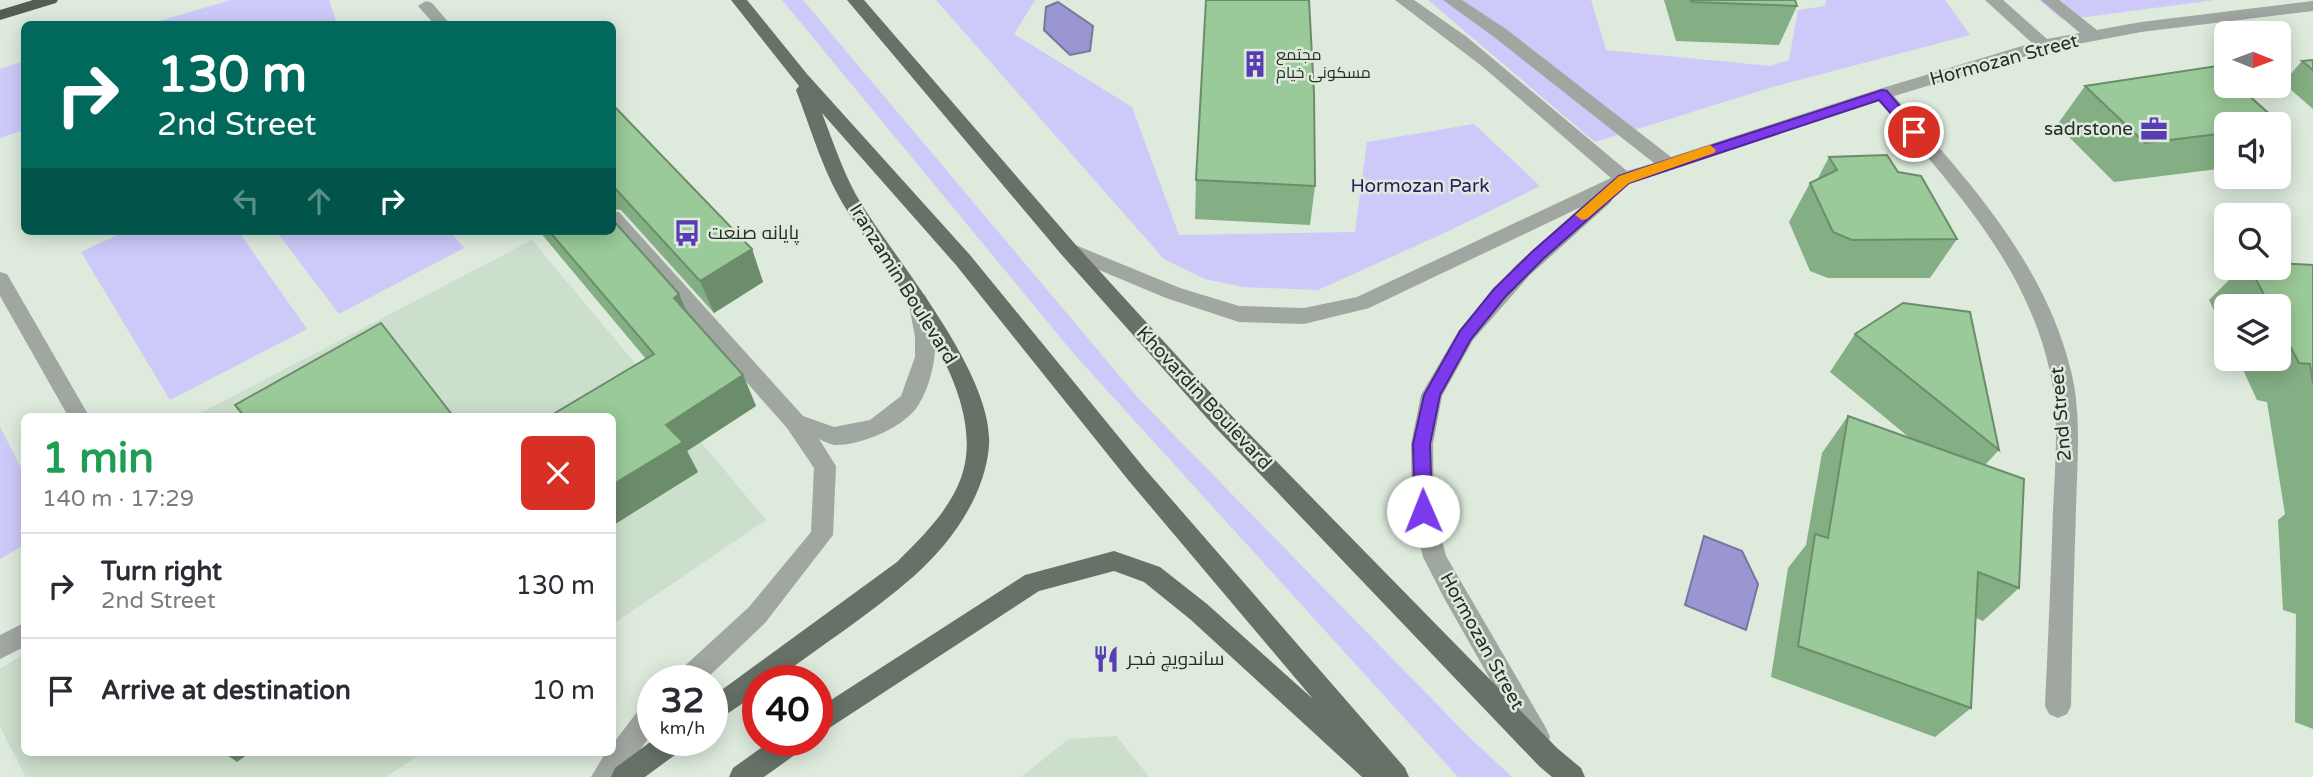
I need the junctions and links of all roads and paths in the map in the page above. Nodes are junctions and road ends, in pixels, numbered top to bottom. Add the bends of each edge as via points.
1 (50, 0) edge
2 (739, 0) edge
3 (855, 0) edge
4 (1403, 0) edge
5 (1451, 0) edge
6 (1993, 0) edge
7 (2049, 0) edge
8 (426, 6) dead end
9 (2313, 6) edge
10 (0, 15) edge
11 (439, 21) edge
12 (2094, 36) junction
13 (2044, 45) junction
14 (1534, 58) junction
15 (1501, 72) junction
16 (801, 78) junction
17 (1882, 94) junction
18 (1667, 163) junction
19 (1624, 179) junction
20 (616, 221) edge
21 (1068, 249) junction
22 (0, 279) edge
23 (918, 300) junction
24 (77, 413) edge
25 (795, 422) junction
26 (21, 636) edge
27 (0, 648) edge
28 (703, 665) edge
29 (728, 700) edge
30 (2058, 706) dead end
31 (833, 713) edge
32 (637, 733) edge
33 (656, 756) edge
34 (772, 756) edge
35 (1548, 757) junction
36 (637, 773) edge
37 (604, 777) edge
38 (742, 777) edge
39 (1382, 777) edge
40 (1396, 777) edge
41 (1572, 777) edge

1 - 10 highway
2 - 16 main road
3 - 21 main road, Khovardin Boulevard
4 - 15 street
5 - 14 street
6 - 13 street
7 - 12 street
8 - 11 street
9 - 12 street, Hormozan Street
12 - 13 street, Hormozan Street
13 - 17 street, Hormozan Street
14 - 15 street
14 - 18 street
15 - 19 street
16 - 23 main road, Iranzamin Boulevard via 841,183
16 - 40 main road via 963,260 1137,475
17 - 18 street, Hormozan Street
17 - 30 street, 2nd Street via 1998,233 2040,310 2061,372 2067,436
18 - 19 street, Hormozan Street
19 - 21 street, Hormozan Street via 1362,303 1304,316 1239,314 1173,293
19 - 35 street, Hormozan Street via 1538,255 1466,335 1432,395 1422,444 1423,511 1435,557
20 - 25 street
21 - 35 main road, Khovardin Boulevard via 1222,420
22 - 24 street
23 - 25 street via 925,357 910,401 876,428 834,436
23 - 29 main road, Iranzamin Boulevard via 967,389 979,435 974,474 932,542 905,569
25 - 28 street via 825,466 822,535 757,615
26 - 27 street
31 - 39 main road via 1033,582 1114,561 1152,574
32 - 37 street
33 - 36 main road
34 - 38 main road
35 - 41 main road, Khovardin Boulevard

